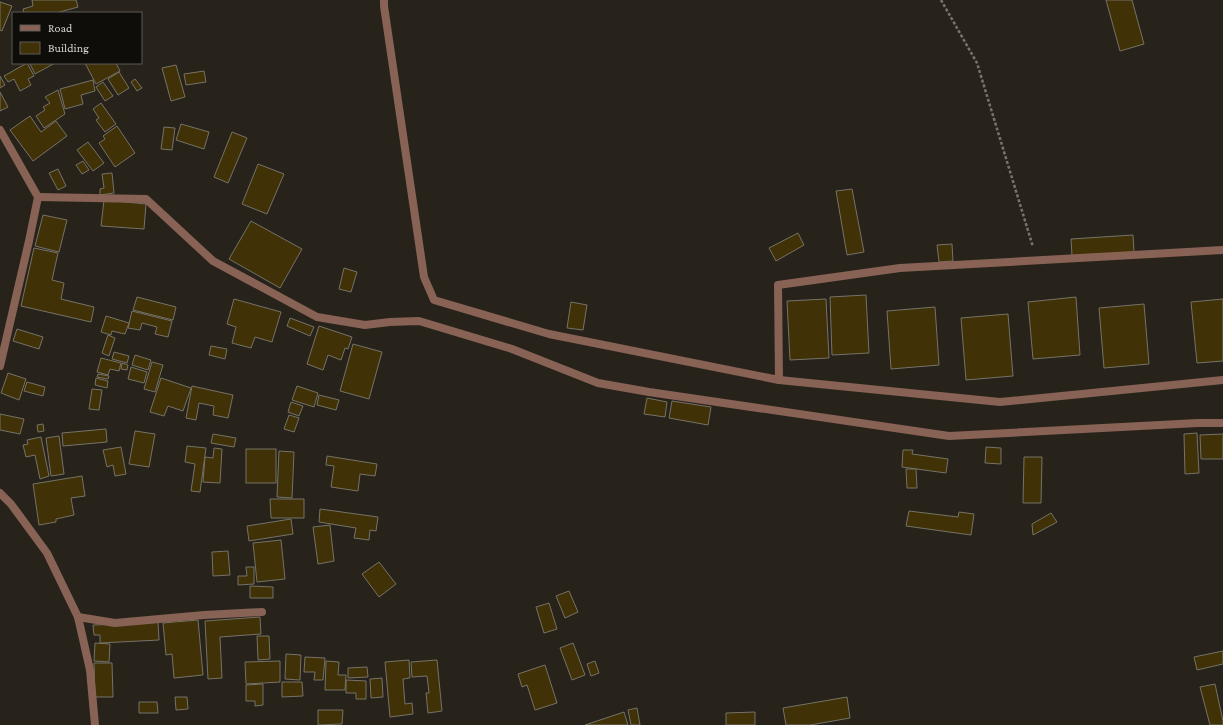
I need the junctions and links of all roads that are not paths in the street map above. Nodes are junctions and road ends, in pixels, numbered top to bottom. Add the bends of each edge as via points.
1 (384, 0) edge
2 (0, 130) edge
3 (38, 197) junction
4 (1223, 250) edge
5 (0, 366) edge
6 (779, 380) junction
7 (1223, 380) edge
8 (1223, 423) edge
9 (0, 493) edge
10 (262, 612) dead end
11 (78, 617) junction
12 (95, 725) edge

1 - 6 street via 424,277 434,300 549,334
2 - 3 street
3 - 5 street
3 - 8 street via 146,199 214,261 317,317 365,325 419,321 512,349 598,383 949,436
4 - 6 street via 900,268 778,285
6 - 7 street via 1000,402
9 - 11 street via 47,553
10 - 11 street via 115,623
11 - 12 street via 90,670

